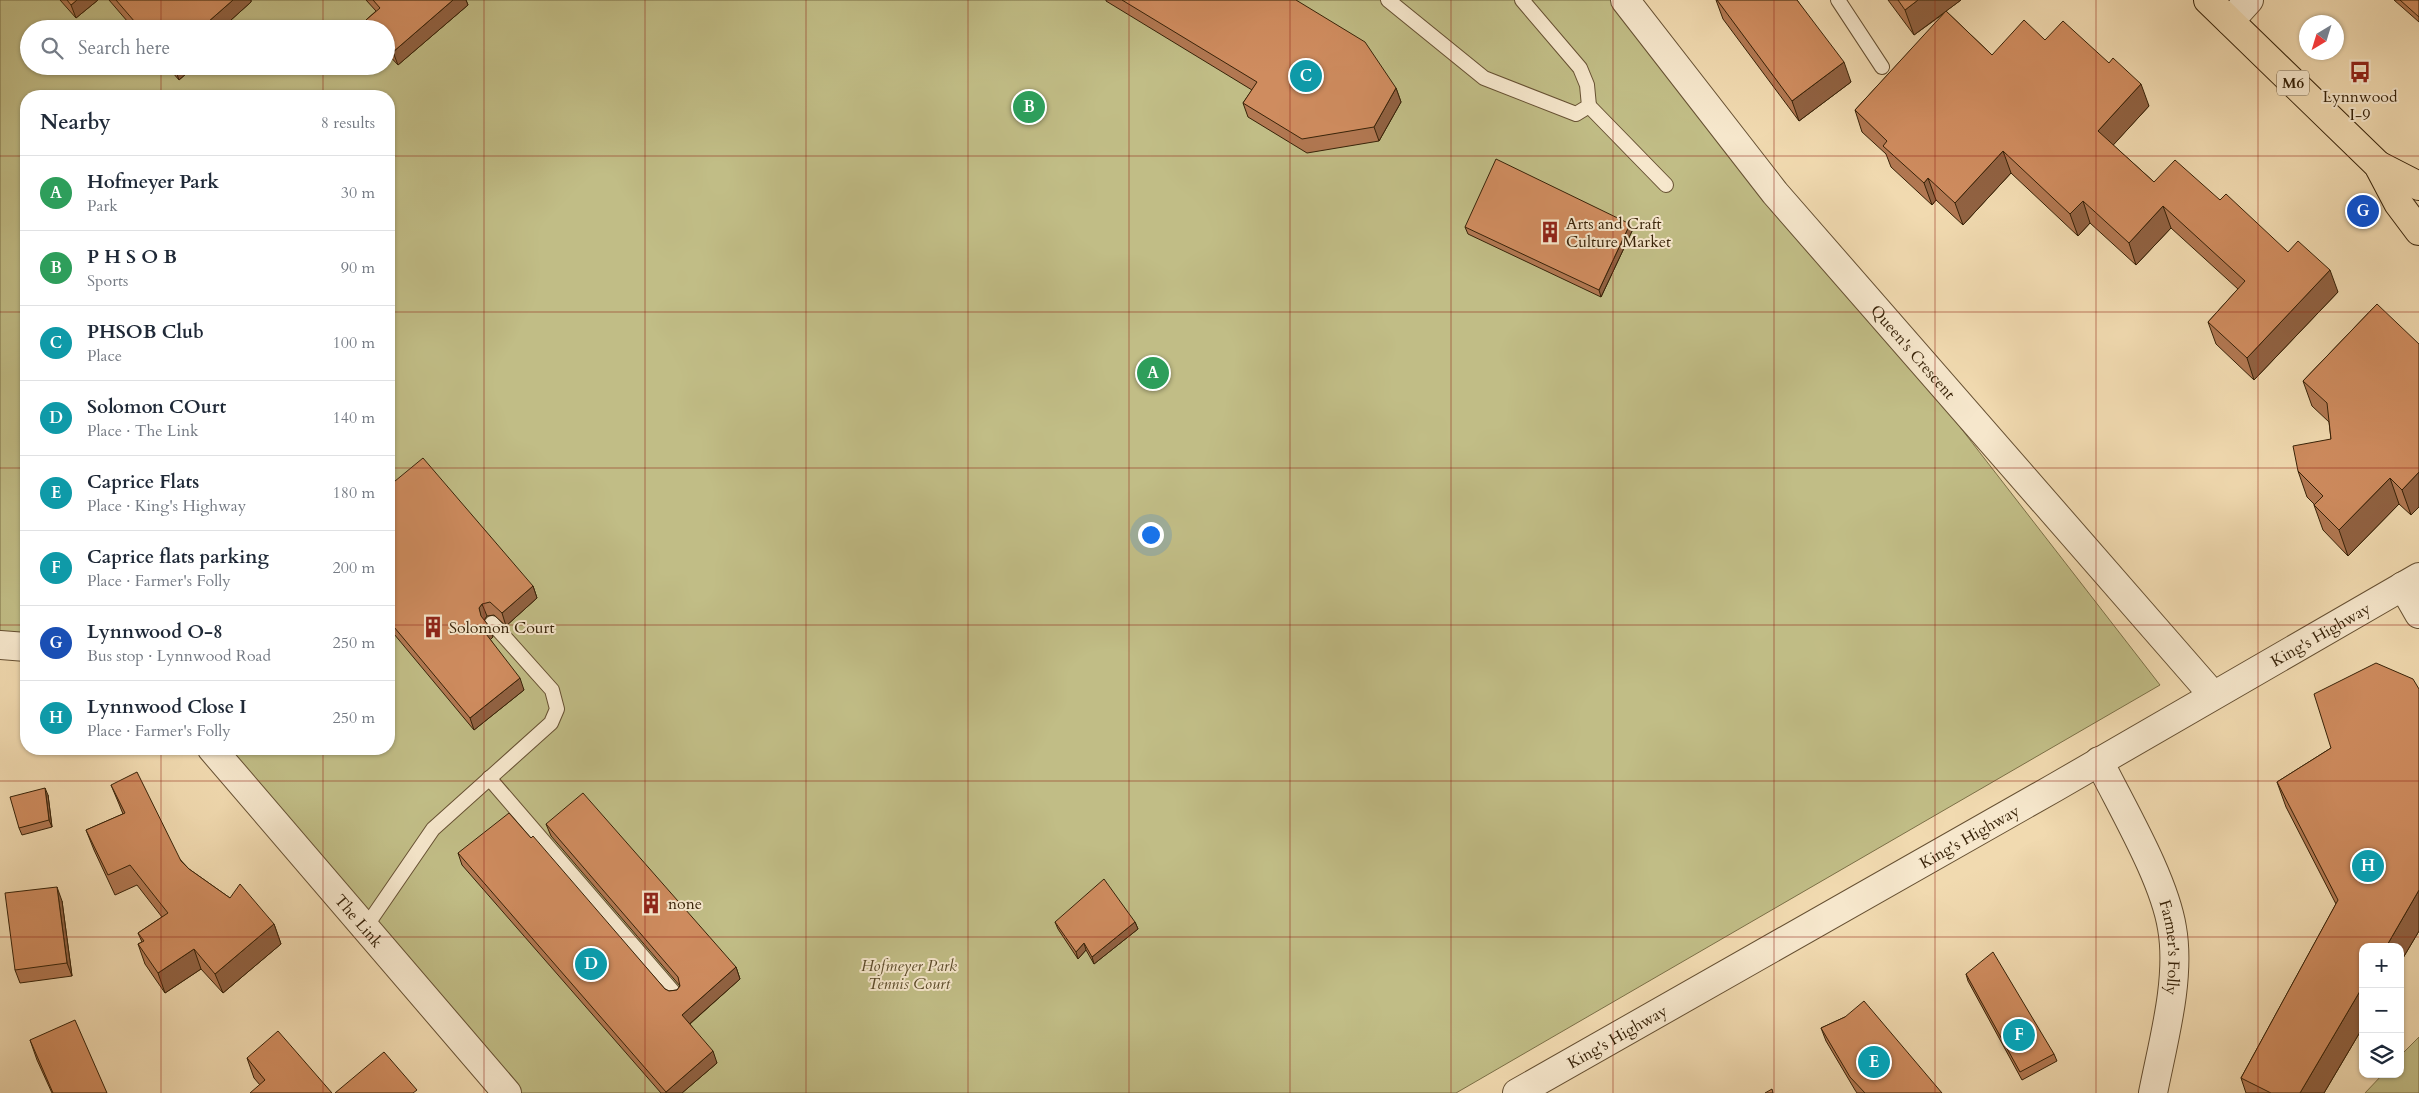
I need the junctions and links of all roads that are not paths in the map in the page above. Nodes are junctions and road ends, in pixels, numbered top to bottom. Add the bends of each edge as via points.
1 (1388, 0) edge
2 (1522, 0) edge
3 (1625, 0) edge
4 (1838, 0) edge
5 (2208, 0) edge
6 (2249, 0) edge
7 (2230, 21) junction
8 (1882, 66) dead end
9 (1589, 106) junction
10 (2378, 165) junction
11 (1666, 185) dead end
12 (2419, 186) edge
13 (2419, 231) edge
14 (2411, 581) edge
15 (2419, 614) edge
16 (492, 623) dead end
17 (0, 645) edge
18 (20, 647) edge
19 (2213, 695) junction
20 (217, 755) edge
21 (2099, 761) junction
22 (489, 778) junction
23 (365, 928) junction
24 (676, 995) edge
25 (507, 1093) edge
26 (1517, 1093) edge
27 (2153, 1093) edge

1 - 9 lane via 1484,78 1576,114
2 - 9 lane via 1580,68 1587,85
3 - 19 street, Queen's Crescent via 1776,193
4 - 8 lane
5 - 7 main road, M6
6 - 7 street
7 - 10 main road, M6
9 - 11 lane
10 - 12 main road, M6
10 - 13 main road, M6 via 2398,203
14 - 15 street
14 - 19 street, King's Highway
16 - 22 lane via 552,690 557,709 552,723
17 - 18 street
19 - 21 street, King's Highway
20 - 23 street, The Link
21 - 26 street, King's Highway
21 - 27 street, Farmer's Folly via 2161,891 2172,928 2174,972
22 - 23 lane via 433,828
22 - 24 lane
23 - 25 street, The Link

